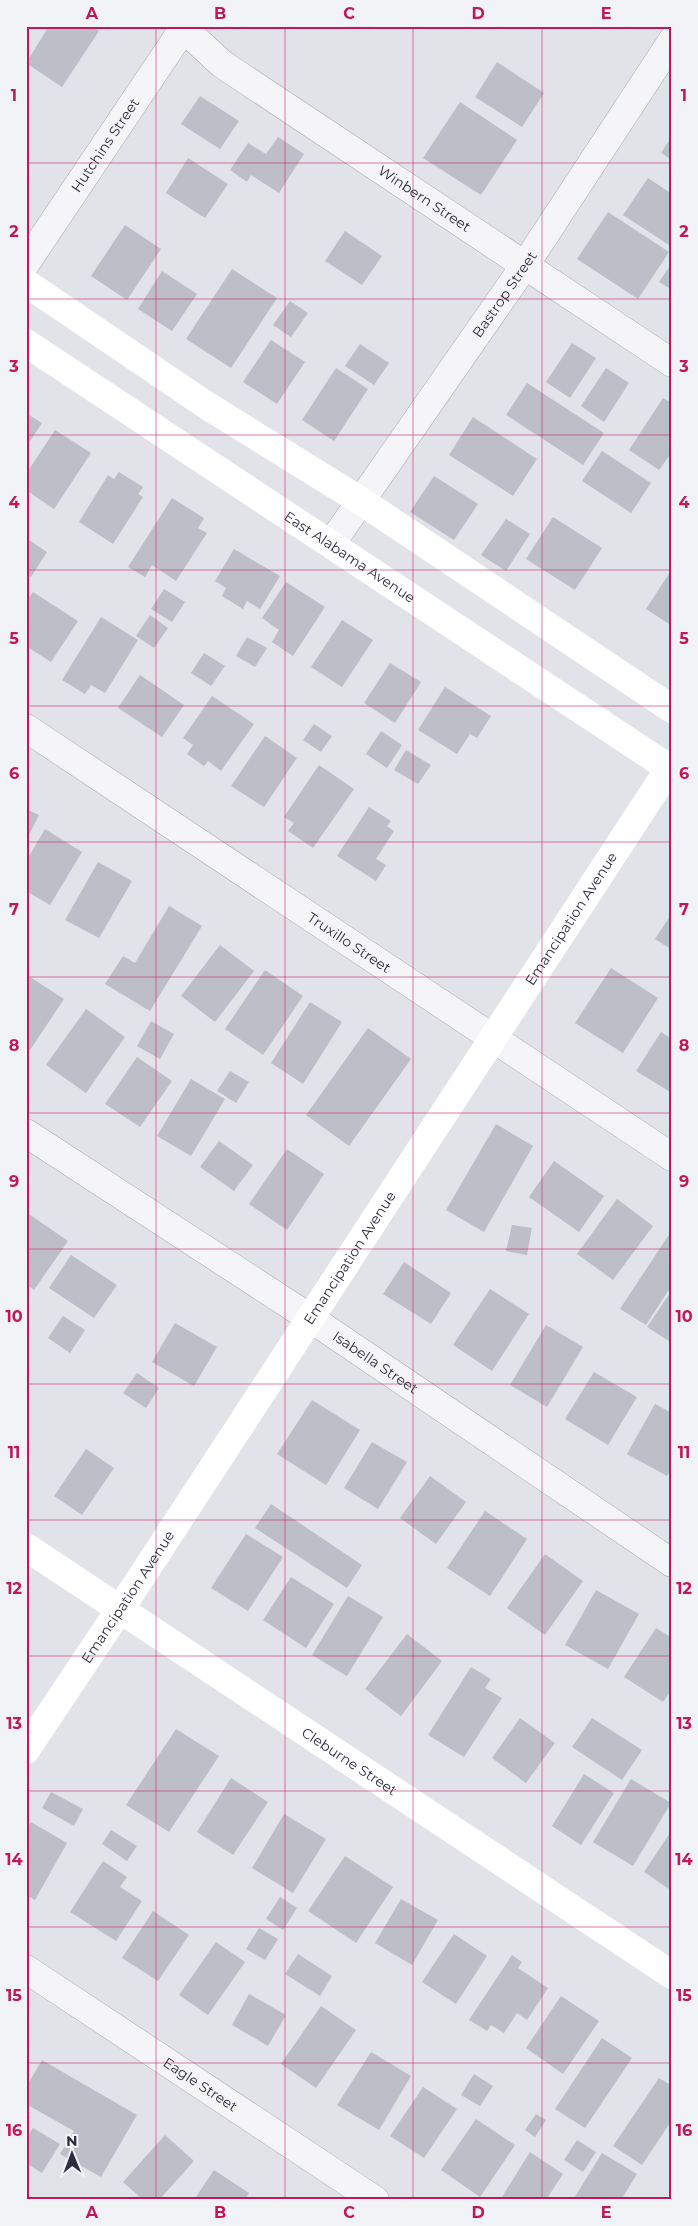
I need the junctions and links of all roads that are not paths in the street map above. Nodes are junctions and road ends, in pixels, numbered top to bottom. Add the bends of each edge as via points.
1 (183, 27) edge
2 (672, 41) edge
3 (26, 262) edge
4 (525, 265) junction
5 (26, 283) edge
6 (26, 343) edge
7 (672, 363) edge
8 (361, 501) junction
9 (331, 544) junction
10 (672, 708) edge
11 (26, 728) edge
12 (671, 768) edge
13 (494, 1037) junction
14 (26, 1133) edge
15 (672, 1157) edge
16 (310, 1318) junction
17 (26, 1547) edge
18 (672, 1563) edge
19 (121, 1608) junction
20 (26, 1750) edge
21 (26, 1969) edge
22 (672, 1975) edge
23 (375, 2200) edge

1 - 3 street, Hutchins Street
1 - 4 street, Winbern Street via 222,64
2 - 4 street, Bastrop Street
4 - 7 street, Winbern Street
4 - 8 street, Bastrop Street
5 - 8 main road via 206,405
6 - 9 main road, East Alabama Avenue
8 - 9 street, Bastrop Street
8 - 10 main road
9 - 12 main road, East Alabama Avenue
11 - 13 street, Truxillo Street
12 - 13 main road, Emancipation Avenue
13 - 15 street, Truxillo Street
13 - 16 main road, Emancipation Avenue
14 - 16 street, Isabella Street
16 - 18 street, Isabella Street
16 - 19 main road, Emancipation Avenue
17 - 19 main road, Cleburne Street
19 - 20 main road, Emancipation Avenue
19 - 22 main road, Cleburne Street
21 - 23 street, Eagle Street

